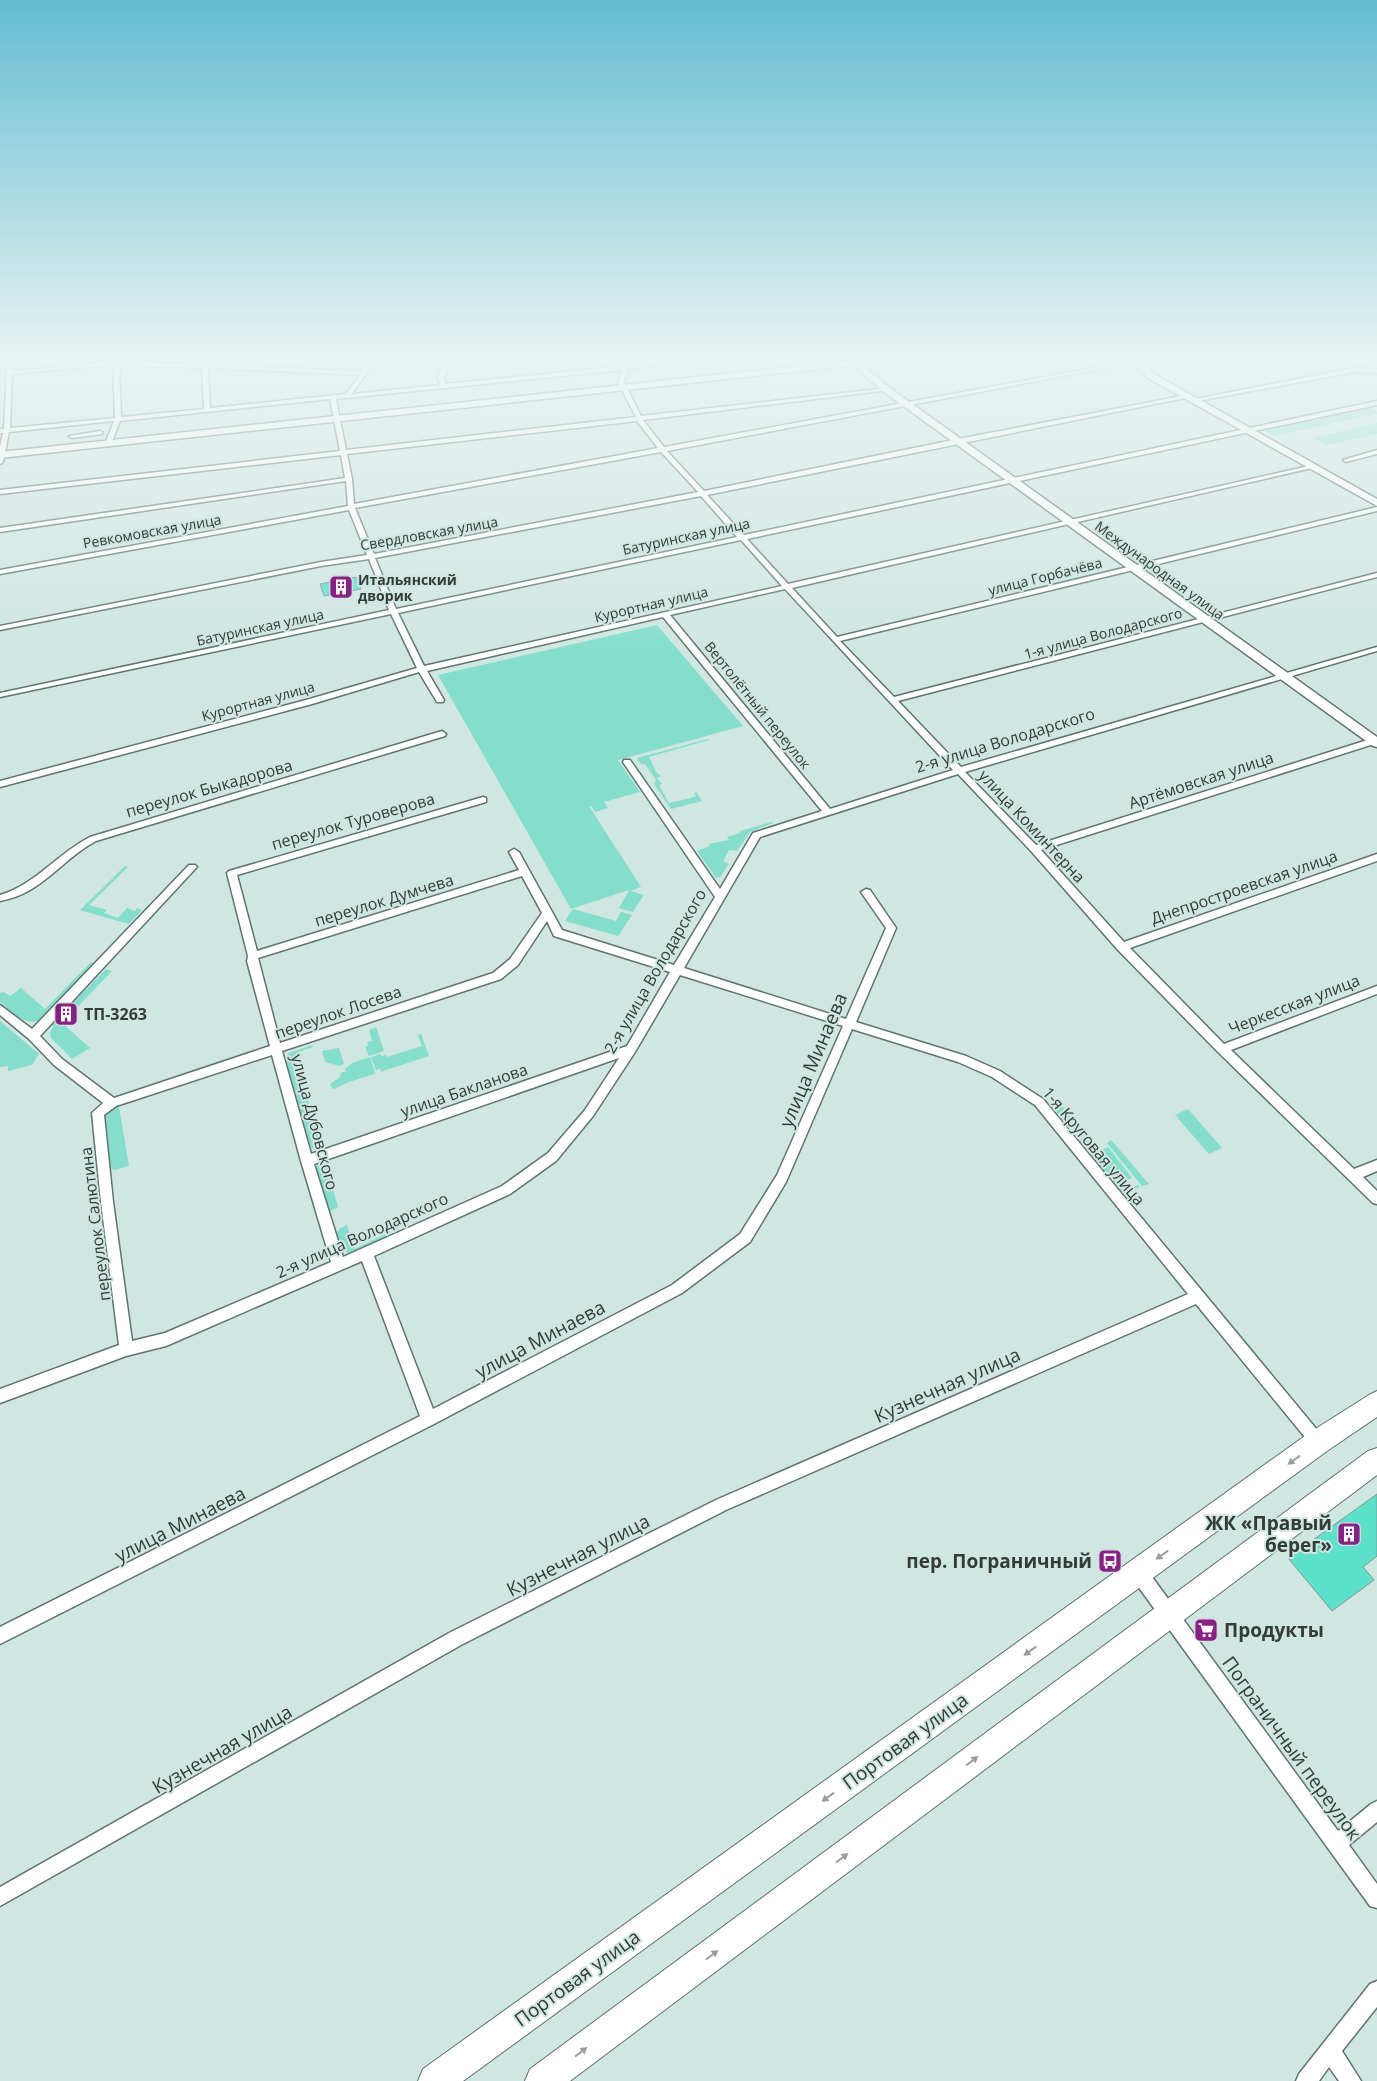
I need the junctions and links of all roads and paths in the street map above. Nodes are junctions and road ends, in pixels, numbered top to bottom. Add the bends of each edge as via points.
1 (298, 459) edge
2 (345, 459) edge
3 (612, 459) edge
4 (670, 459) edge
5 (870, 459) edge
6 (982, 459) edge
7 (1116, 459) edge
8 (1300, 459) edge
9 (1349, 459) edge
10 (1346, 460) dead end
11 (1313, 466) junction
12 (349, 479) junction
13 (1013, 481) junction
14 (0, 492) edge
15 (702, 494) junction
16 (1377, 502) edge
17 (350, 507) junction
18 (1377, 509) edge
19 (1070, 522) junction
20 (0, 530) edge
21 (741, 537) junction
22 (371, 557) junction
23 (1134, 567) junction
24 (0, 572) edge
25 (1377, 575) edge
26 (787, 588) junction
27 (393, 611) junction
28 (666, 614) junction
29 (1205, 619) junction
30 (0, 628) edge
31 (835, 640) junction
32 (1377, 649) edge
33 (422, 670) junction
34 (1283, 675) junction
35 (0, 695) edge
36 (440, 700) dead end
37 (894, 700) junction
38 (442, 734) dead end
39 (1376, 741) edge
40 (627, 762) dead end
41 (960, 771) junction
42 (0, 784) edge
43 (484, 800) dead end
44 (828, 813) junction
45 (1034, 849) junction
46 (514, 852) dead end
47 (1377, 857) edge
48 (192, 867) dead end
49 (525, 872) junction
50 (232, 873) joint
51 (866, 892) dead end
52 (719, 895) junction
53 (0, 898) edge
54 (547, 913) junction
55 (537, 928) junction
56 (558, 933) junction
57 (1122, 947) junction
58 (253, 956) junction
59 (676, 970) junction
60 (1377, 990) edge
61 (0, 1010) edge
62 (849, 1023) junction
63 (34, 1036) junction
64 (631, 1049) junction
65 (1222, 1049) junction
66 (277, 1050) junction
67 (112, 1103) junction
68 (306, 1161) junction
69 (1377, 1165) edge
70 (1354, 1175) junction
71 (1377, 1199) edge
72 (366, 1253) junction
73 (339, 1265) junction
74 (1199, 1296) junction
75 (126, 1349) junction
76 (0, 1396) edge
77 (1377, 1403) edge
78 (429, 1419) junction
79 (1318, 1442) junction
80 (1377, 1460) edge
81 (1138, 1572) junction
82 (1169, 1615) junction
83 (0, 1636) edge
84 (1377, 1810) edge
85 (1336, 1844) junction
86 (0, 1897) edge
87 (1377, 1899) edge
88 (1377, 1991) edge
89 (1330, 2051) junction
90 (435, 2081) edge
91 (542, 2081) edge
92 (1306, 2081) edge
93 (1351, 2081) edge

1 - 14 street
2 - 12 street
3 - 17 street, Ревкомовская улица
4 - 15 street, улица Коминтерна
5 - 15 street, Свердловская улица
6 - 13 street, Международная улица
7 - 13 street, Батуринская улица
8 - 11 street
9 - 10 street
11 - 16 street
11 - 19 street, Курортная улица
12 - 17 street
12 - 20 street
13 - 19 street, Международная улица
13 - 21 street, Батуринская улица
15 - 21 street, улица Коминтерна
15 - 22 street, Свердловская улица
17 - 22 street
17 - 24 street, Ревкомовская улица
18 - 23 street, улица Горбачёва
19 - 23 street, Международная улица
19 - 26 street, Курортная улица
21 - 26 street, улица Коминтерна
21 - 27 street, Батуринская улица
22 - 27 street
22 - 30 street, Свердловская улица via 321,564
23 - 29 street, Международная улица
23 - 31 street, улица Горбачёва
25 - 29 street, 1-я улица Володарского
26 - 28 street, Курортная улица
26 - 31 street, улица Коминтерна
27 - 33 street
27 - 35 street, Батуринская улица
28 - 33 street, Курортная улица
28 - 44 street, Вертолётный переулок
29 - 34 street, Международная улица
29 - 37 street, 1-я улица Володарского
31 - 37 street, улица Коминтерна
32 - 34 street, 2-я улица Володарского
33 - 36 street
33 - 42 street, Курортная улица
34 - 39 street, Международная улица
34 - 41 street, 2-я улица Володарского
37 - 41 street, улица Коминтерна
38 - 53 street, переулок Быкадорова via 92,839 78,845 25,890
39 - 45 street, Артёмовская улица
40 - 52 street
41 - 44 street, 2-я улица Володарского
41 - 45 street, улица Коминтерна
43 - 50 street, переулок Туроверова
44 - 52 street, 2-я улица Володарского via 756,835
45 - 57 street, улица Коминтерна
46 - 49 street
47 - 57 street, Днепростроевская улица
48 - 63 street
49 - 54 street
49 - 58 street, переулок Думчева
50 - 58 street, улица Дубовского
51 - 62 street, улица Минаева via 891,928
52 - 59 street, 2-я улица Володарского
54 - 55 street, переулок Лосева
54 - 56 street
55 - 56 street, 1-я Круговая улица
55 - 66 street, переулок Лосева via 514,962 497,976
56 - 59 street, 1-я Круговая улица
57 - 65 street, улица Коминтерна
58 - 66 street, улица Дубовского
59 - 62 street, 1-я Круговая улица
59 - 64 street, 2-я улица Володарского
60 - 65 street, Черкесская улица
61 - 63 street
62 - 74 street, 1-я Круговая улица via 962,1059 996,1074 1039,1102
62 - 78 street, улица Минаева via 782,1178 745,1238 677,1289
63 - 67 street via 58,1062
64 - 68 street, улица Бакланова
64 - 72 street, 2-я улица Володарского via 590,1114 552,1156 506,1190
65 - 70 street, улица Коминтерна
66 - 67 street, переулок Лосева
66 - 68 street, улица Дубовского
67 - 75 street, переулок Салютина via 98,1113
68 - 73 street, улица Дубовского
69 - 70 street
70 - 71 street, улица Коминтерна
72 - 73 street, 2-я улица Володарского
72 - 78 street
73 - 75 street, 2-я улица Володарского via 166,1339
74 - 79 street, 1-я Круговая улица
74 - 86 street, Кузнечная улица via 721,1505 456,1639
75 - 76 street, 2-я улица Володарского
77 - 79 main road, Портовая улица
78 - 83 street, улица Минаева
79 -> 81 main road, Портовая улица
80 - 82 main road
81 - 82 street, Пограничный переулок
81 -> 90 main road, Портовая улица
82 - 85 street, Пограничный переулок
91 -> 82 main road
84 - 85 street
85 - 87 street, Пограничный переулок
88 - 89 street
89 - 92 street
89 - 93 street

